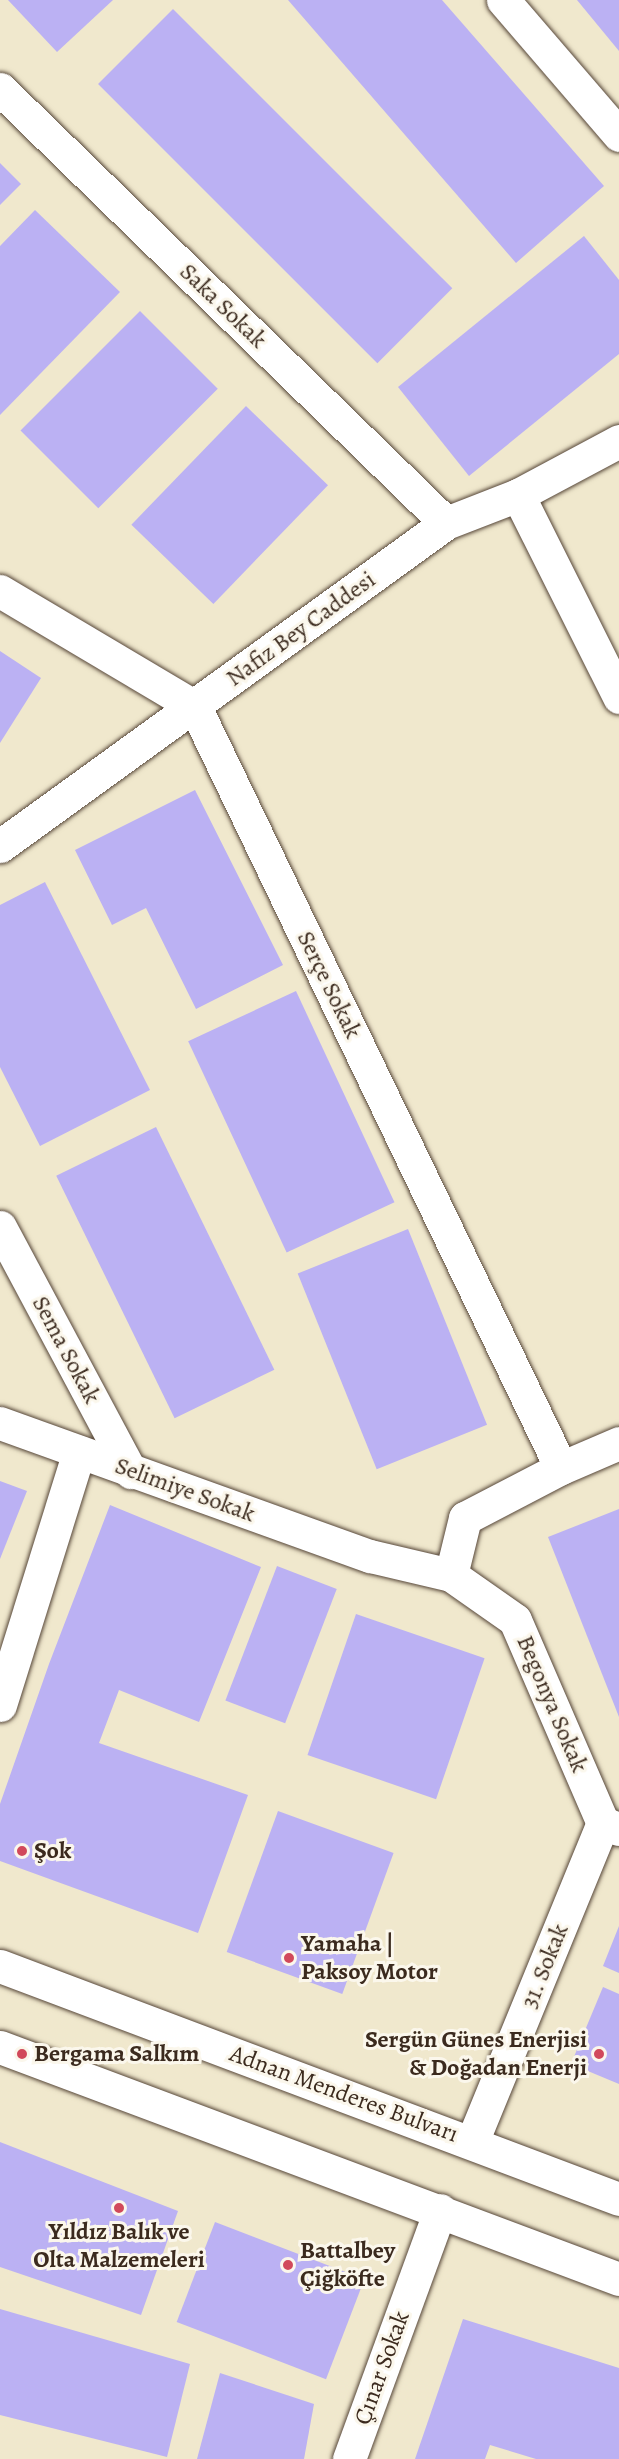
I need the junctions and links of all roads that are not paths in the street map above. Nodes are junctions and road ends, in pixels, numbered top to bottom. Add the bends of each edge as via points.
1 (503, 0) edge
2 (0, 89) edge
3 (619, 135) edge
4 (619, 441) edge
5 (518, 495) junction
6 (446, 523) junction
7 (0, 591) edge
8 (619, 697) edge
9 (195, 707) junction
10 (0, 846) edge
11 (0, 1227) edge
12 (0, 1423) edge
13 (619, 1443) edge
14 (79, 1452) junction
15 (561, 1468) junction
16 (131, 1472) junction
17 (370, 1556) joint
18 (451, 1575) junction
19 (0, 1705) edge
20 (611, 1826) edge
21 (0, 1966) edge
22 (0, 2047) edge
23 (472, 2142) junction
24 (619, 2199) edge
25 (440, 2210) junction
26 (619, 2279) edge
27 (349, 2459) edge

1 - 3 street
2 - 6 street, Saka Sokak
4 - 5 street, Nafiz Bey Caddesi
5 - 6 street, Nafiz Bey Caddesi
5 - 8 street
6 - 9 street, Nafiz Bey Caddesi
7 - 9 street
9 - 10 street, Nafiz Bey Caddesi
9 - 15 street, Serçe Sokak
11 - 16 street, Sema Sokak
12 - 14 street, Selimiye Sokak
13 - 15 street
14 - 16 street, Selimiye Sokak
14 - 19 street
15 - 18 street via 465,1518
16 - 17 street, Selimiye Sokak
17 - 18 street, Begonya Sokak
18 - 20 street, Begonya Sokak via 516,1620
20 - 23 street, 31. Sokak
21 - 23 street, Adnan Menderes Bulvarı
22 - 25 street
23 - 24 street, Adnan Menderes Bulvarı
25 - 26 street
25 - 27 street, Çınar Sokak

